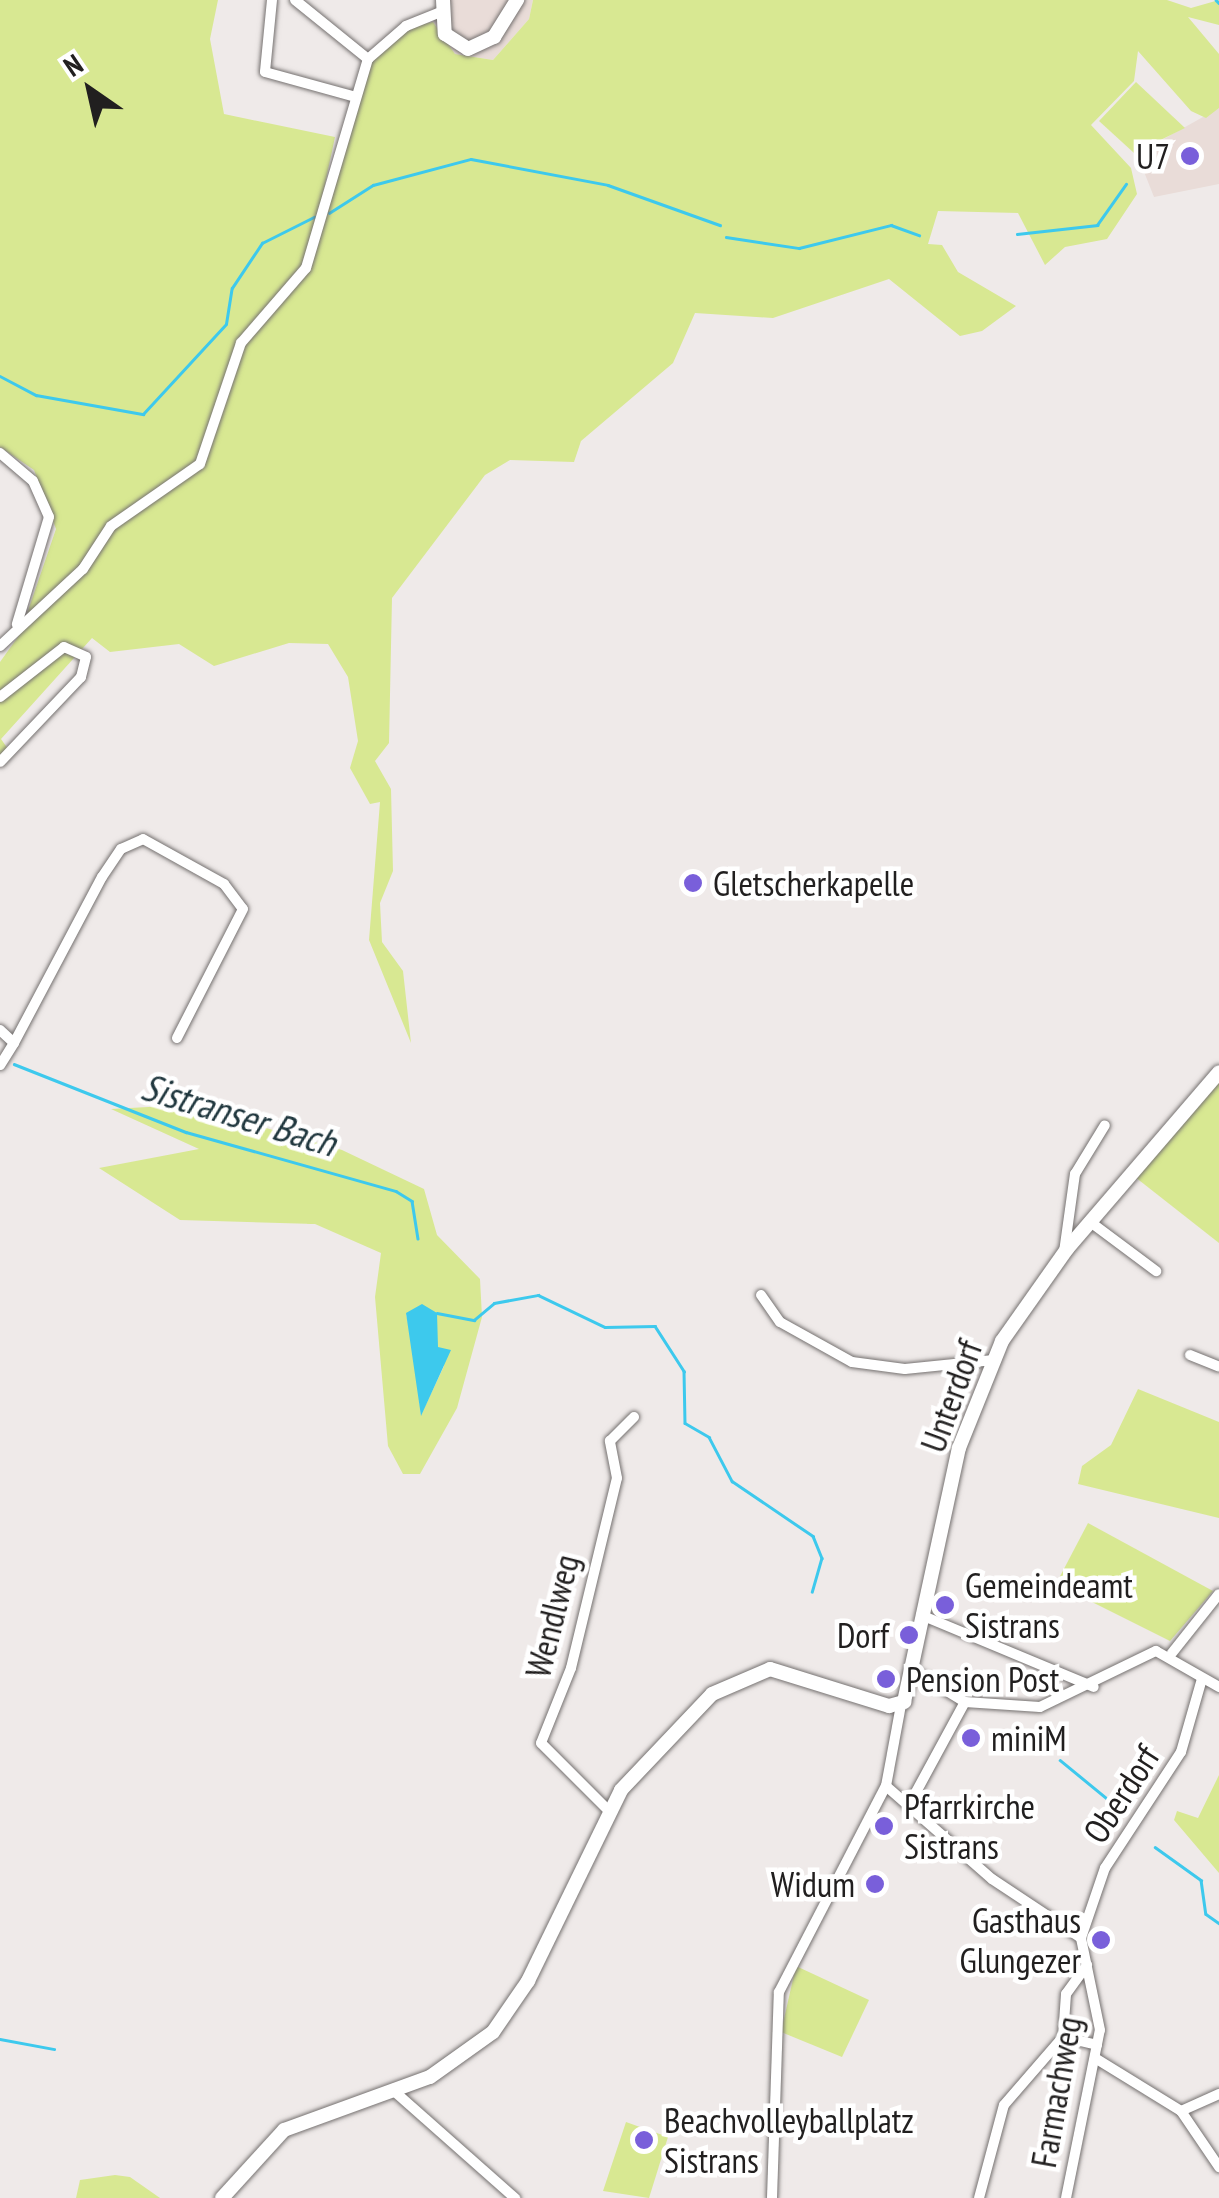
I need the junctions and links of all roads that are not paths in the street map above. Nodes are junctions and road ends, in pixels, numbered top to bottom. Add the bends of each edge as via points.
1 (272, 0) edge
2 (295, 0) edge
3 (517, 0) edge
4 (441, 6) edge
5 (368, 59) junction
6 (352, 96) junction
7 (0, 453) edge
8 (17, 625) junction
9 (0, 646) edge
10 (0, 698) edge
11 (0, 762) edge
12 (0, 1030) edge
13 (177, 1038) dead end
14 (14, 1043) junction
15 (0, 1065) edge
16 (1219, 1072) edge
17 (1105, 1125) dead end
18 (1089, 1221) junction
19 (1064, 1252) junction
20 (1156, 1271) dead end
21 (761, 1295) dead end
22 (1190, 1355) dead end
23 (994, 1360) junction
24 (1219, 1367) edge
25 (634, 1417) dead end
26 (1219, 1594) edge
27 (921, 1614) junction
28 (1172, 1653) junction
29 (914, 1671) junction
30 (1202, 1679) junction
31 (1094, 1687) junction
32 (1219, 1687) edge
33 (965, 1702) junction
34 (901, 1705) junction
35 (886, 1786) junction
36 (909, 1805) junction
37 (609, 1812) junction
38 (1081, 1938) junction
39 (1088, 1964) junction
40 (1063, 2037) junction
41 (1098, 2044) junction
42 (1095, 2058) junction
43 (394, 2091) junction
44 (1219, 2094) edge
45 (1181, 2111) junction
46 (1219, 2167) edge
47 (222, 2198) edge
48 (514, 2198) edge
49 (772, 2198) edge
50 (979, 2198) edge
51 (1066, 2198) edge

1 - 6 street via 265,72
2 - 5 street
3 - 4 main road via 477,48 449,40
4 - 5 street
5 - 6 street
6 - 8 street via 306,268 241,343 200,464 110,526 84,569
7 - 8 street via 33,481 50,524
8 - 9 street
10 - 11 street via 64,647 86,657 81,677
12 - 14 street
13 - 14 street via 242,909 230,889 143,839 116,856
14 - 15 street
16 - 18 main road, Unterdorf
17 - 19 street via 1075,1174
18 - 19 main road, Unterdorf
18 - 20 street
19 - 23 main road, Unterdorf
21 - 23 street via 792,1332 852,1362 905,1369
22 - 24 street
23 - 27 main road, Unterdorf via 959,1448
25 - 37 street, Wendlweg via 610,1442 617,1478 571,1668 542,1742
26 - 28 street
27 - 29 main road, Unterdorf
27 - 31 street
28 - 30 street
28 - 31 street via 1142,1654
29 - 33 street
29 - 34 main road, Unterdorf
30 - 32 street
30 - 38 street, Oberdorf via 1181,1752 1112,1855
31 - 33 street via 1033,1708
33 - 36 street
34 - 35 street
34 - 37 main road via 785,1670 749,1672 661,1739
35 - 36 street
35 - 49 street via 782,1982
36 - 38 street via 1000,1885
37 - 43 main road via 500,2023 451,2066
38 - 39 street, Farmachweg
39 - 40 street via 1066,1994
39 - 41 street, Farmachweg
40 - 41 street
40 - 50 street via 1004,2105
41 - 42 street, Farmachweg
42 - 45 street
42 - 51 street, Farmachweg
43 - 47 main road via 284,2130
43 - 48 street
44 - 45 street
45 - 46 street

